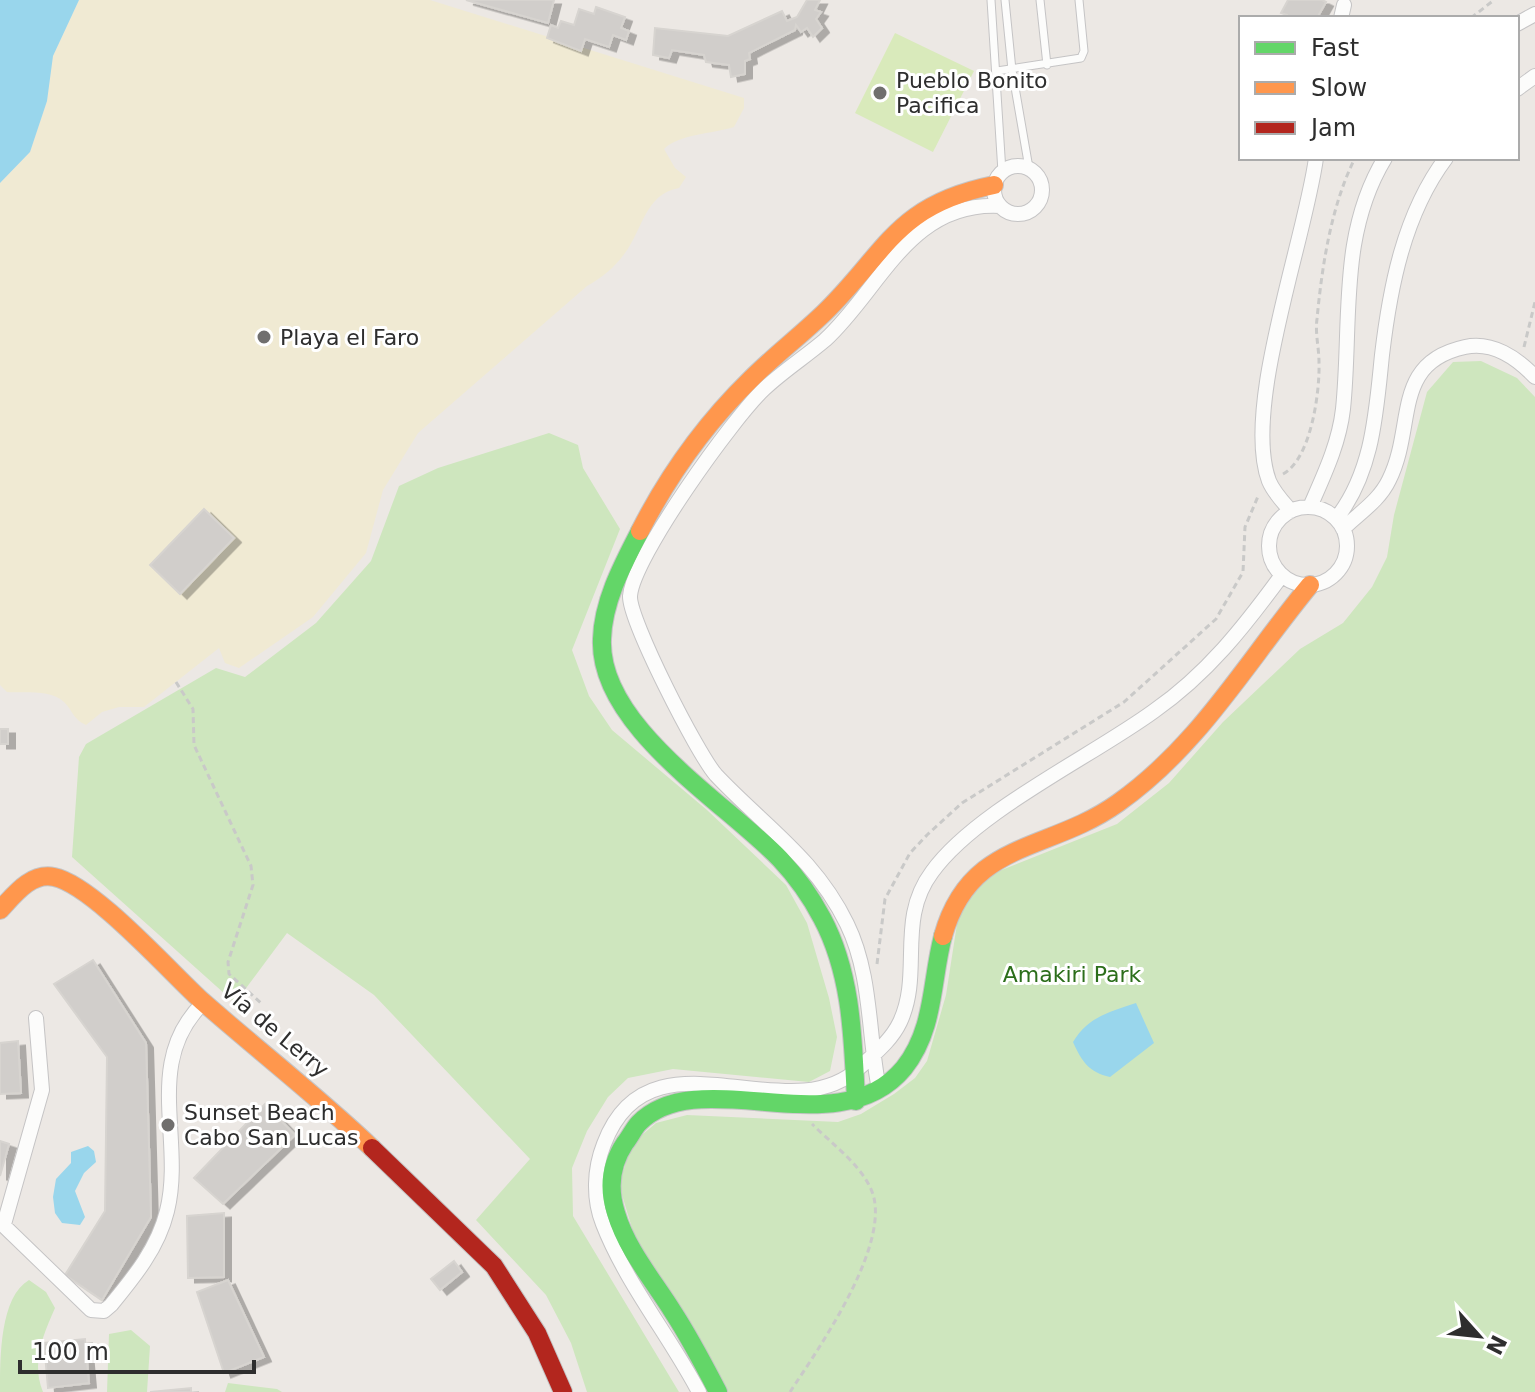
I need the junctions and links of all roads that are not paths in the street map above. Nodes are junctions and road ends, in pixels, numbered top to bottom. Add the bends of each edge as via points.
1 (991, 0) edge
2 (1005, 0) edge
3 (1040, 0) edge
4 (1079, 0) edge
5 (1047, 65) junction
6 (1012, 70) junction
7 (997, 71) junction
8 (1316, 160) edge
9 (1384, 160) edge
10 (1445, 160) edge
11 (1029, 168) junction
12 (998, 178) junction
13 (1000, 206) junction
14 (1535, 377) edge
15 (1310, 507) junction
16 (1291, 511) junction
17 (1340, 524) junction
18 (1282, 575) junction
19 (1310, 585) junction
20 (0, 910) edge
21 (204, 1002) junction
22 (36, 1018) dead end
23 (872, 1055) junction
24 (855, 1072) junction
25 (879, 1089) junction
26 (856, 1101) junction
27 (2, 1223) edge
28 (563, 1392) edge
29 (699, 1392) edge
30 (718, 1392) edge

1 - 7 lane
2 - 6 lane
3 - 5 lane
4 - 5 lane via 1083,56
5 - 6 lane
6 - 7 lane
6 - 11 lane
7 - 12 lane
8 - 16 street via 1310,205 1266,382 1269,481
9 - 15 street via 1352,247 1343,410 1337,442
10 - 17 street via 1406,234 1369,455
11 - 12 street via 1015,166
11 - 13 street via 1042,186 1034,207 1013,214
12 - 13 street
12 - 24 street via 899,228 828,310 716,417 636,537 600,637 605,670 635,719 781,860 817,906 842,958
13 - 23 street via 971,208 913,237 888,261 838,328 745,408 667,522 637,572 630,597 641,638 715,774 812,867 848,926 865,986
14 - 17 street via 1522,362 1483,345 1432,358 1413,384 1389,481 1380,495
15 - 16 street
15 - 17 street
16 - 18 street via 1269,540 1274,565
17 - 19 street via 1346,554 1341,566 1333,576
18 - 19 street
18 - 23 street via 1227,648 1179,691 984,823 943,858 924,882 912,915 904,1011 891,1036
19 - 25 street via 1165,765 1089,821 1014,852 969,880 947,922 929,1025 911,1059
20 - 21 street, Vía de Lerry via 23,885 50,876 79,889
21 - 27 street via 186,1019 169,1069 170,1179 163,1223 154,1246 111,1305 104,1311 91,1310
21 - 28 street, Vía de Lerry via 310,1089 494,1266 525,1312
22 - 27 street via 42,1090
23 - 24 street
23 - 25 street
24 - 26 street
24 - 29 street via 809,1091 691,1083 648,1092 626,1107 606,1139 596,1190 603,1224
25 - 26 street
26 - 30 street via 795,1107 705,1100 656,1109 628,1132 614,1166 611,1193 630,1244

